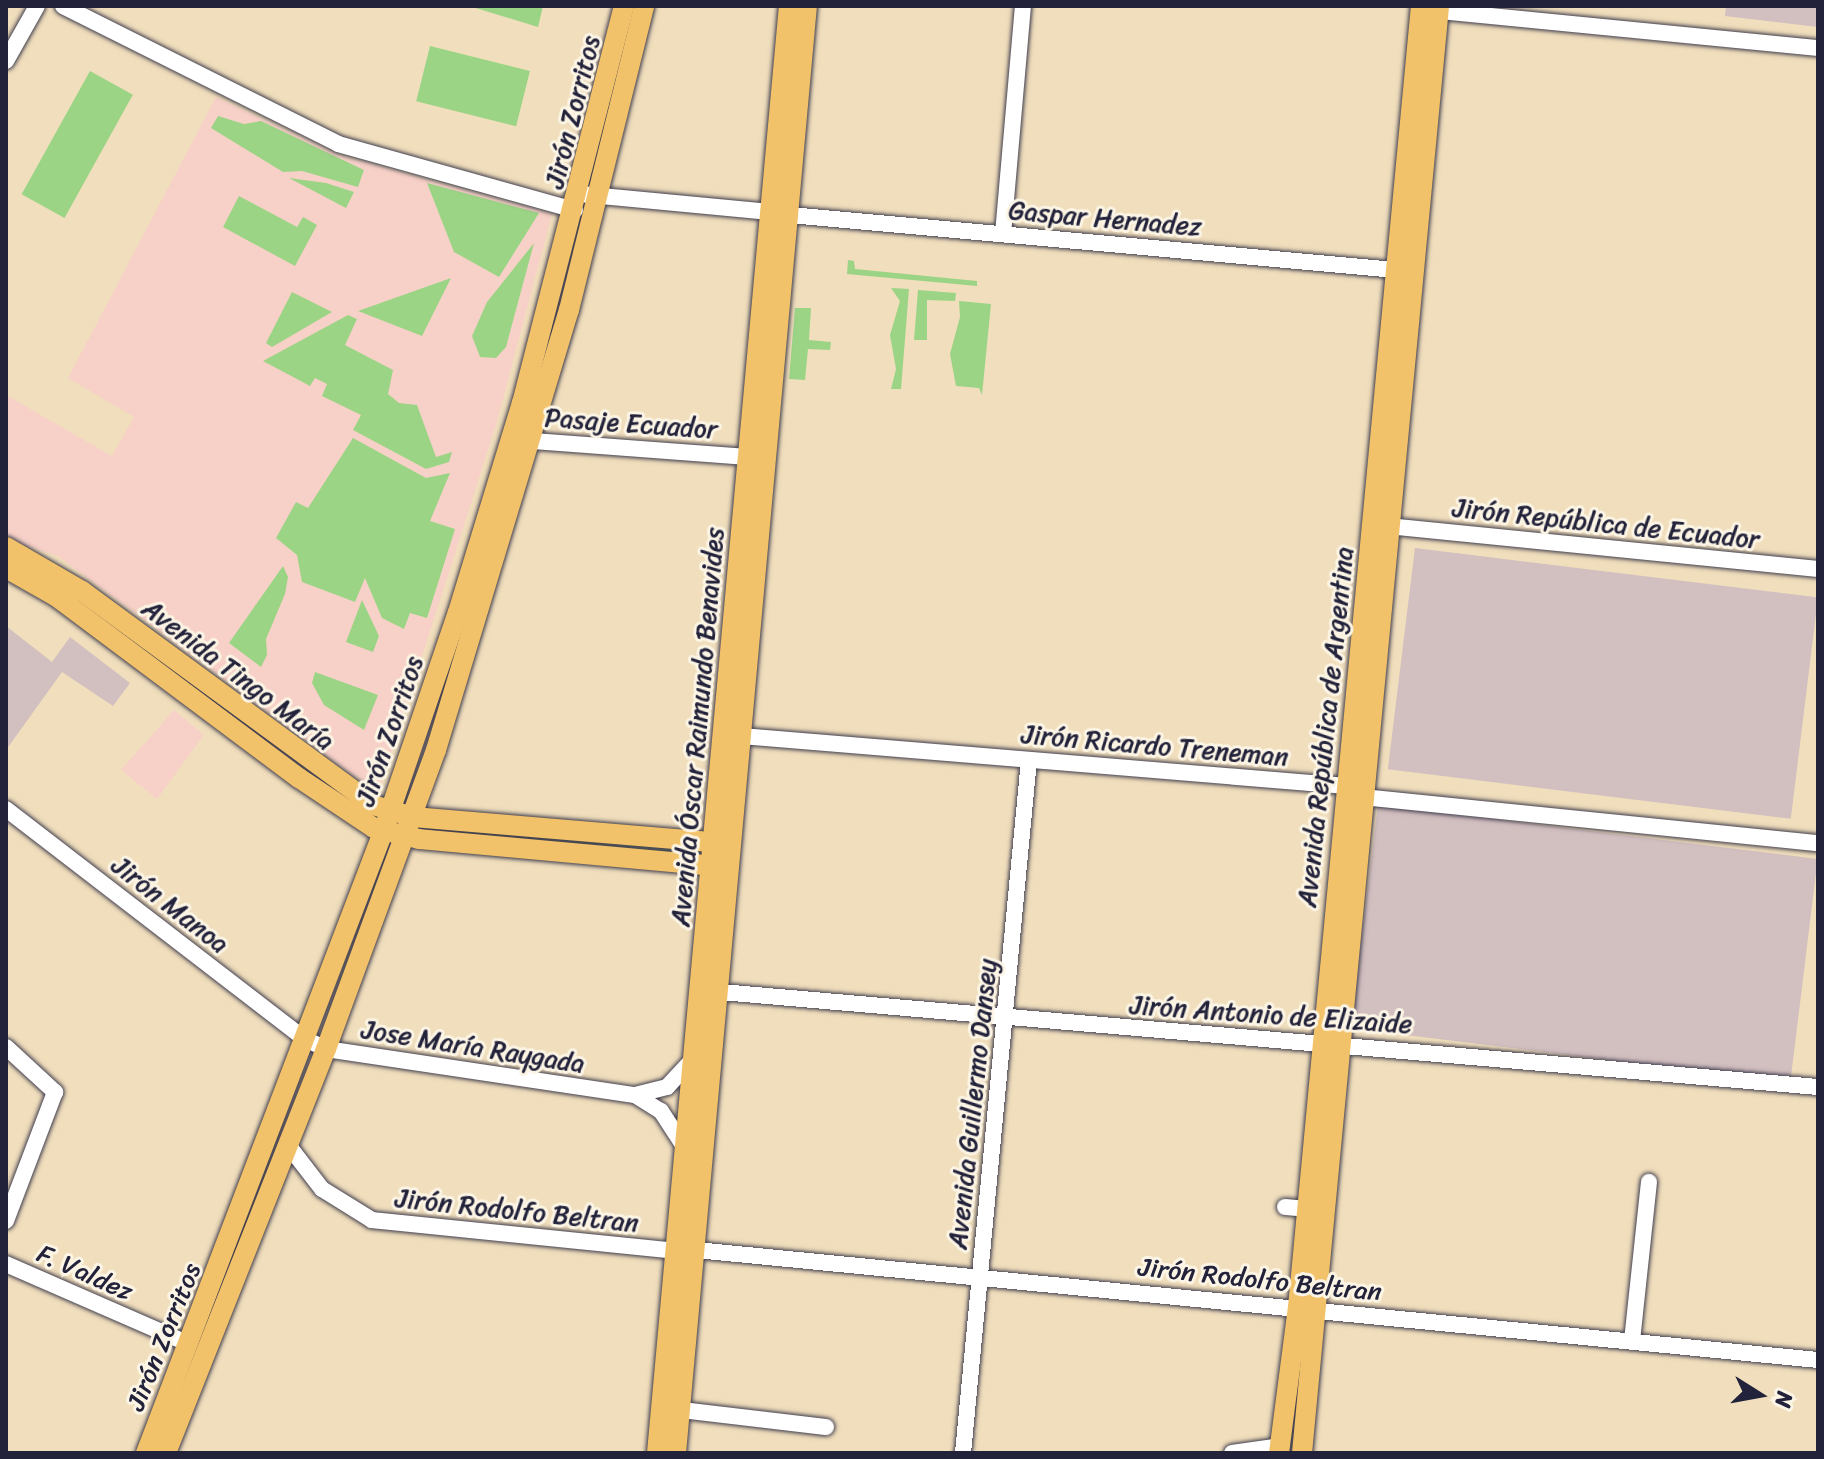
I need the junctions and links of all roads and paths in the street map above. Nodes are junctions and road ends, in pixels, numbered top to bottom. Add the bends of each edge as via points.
1 (37, 6) edge
2 (63, 6) edge
3 (624, 6) edge
4 (644, 6) edge
5 (789, 6) edge
6 (807, 6) edge
7 (1023, 6) edge
8 (1430, 8) edge
9 (1818, 48) edge
10 (6, 61) edge
11 (585, 200) junction
12 (780, 213) junction
13 (1003, 234) junction
14 (1406, 271) junction
15 (522, 440) junction
16 (746, 457) junction
17 (1381, 525) junction
18 (6, 547) edge
19 (6, 568) edge
20 (1818, 569) edge
21 (734, 736) junction
22 (1029, 760) junction
23 (1355, 792) junction
24 (6, 809) edge
25 (413, 817) junction
26 (387, 822) junction
27 (405, 838) junction
28 (725, 843) junction
29 (1818, 843) edge
30 (723, 867) junction
31 (721, 992) junction
32 (1006, 1020) junction
33 (305, 1039) junction
34 (1330, 1044) junction
35 (6, 1047) edge
36 (326, 1049) junction
37 (695, 1058) junction
38 (1818, 1087) edge
39 (635, 1095) junction
40 (288, 1145) junction
41 (686, 1150) junction
42 (1649, 1182) dead end
43 (1285, 1207) dead end
44 (1307, 1209) junction
45 (8, 1211) edge
46 (686, 1250) junction
47 (6, 1264) edge
48 (980, 1277) junction
49 (1306, 1308) junction
50 (1632, 1341) junction
51 (189, 1344) junction
52 (1818, 1360) edge
53 (681, 1410) junction
54 (826, 1427) dead end
55 (1280, 1449) edge
56 (146, 1453) edge
57 (166, 1453) edge
58 (657, 1453) edge
59 (676, 1453) edge
60 (963, 1453) edge
61 (1232, 1453) edge
62 (1302, 1453) edge

1 - 10 street
2 - 11 street, Gaspar Hernadez via 338,144
3 - 11 main road, Jirón Zorritos
4 - 11 main road, Jirón Zorritos
5 - 12 main road, Avenida Óscar Raimundo Benavides
6 - 12 main road, Avenida Óscar Raimundo Benavides
7 - 13 street
8 - 9 street
8 - 14 main road, Avenida República de Argentina
11 - 12 street, Gaspar Hernadez
11 - 15 main road, Jirón Zorritos
12 - 13 street, Gaspar Hernadez
12 - 16 main road, Avenida Óscar Raimundo Benavides
12 - 21 main road, Avenida Óscar Raimundo Benavides
13 - 14 street, Gaspar Hernadez
14 - 17 main road, Avenida República de Argentina
15 - 16 street, Pasaje Ecuador
15 - 25 main road, Jirón Zorritos
15 - 26 main road, Jirón Zorritos
16 - 21 main road, Avenida Óscar Raimundo Benavides
17 - 20 street, Jirón República de Ecuador
17 - 23 main road, Avenida República de Argentina
18 - 26 main road, Avenida Tingo María via 78,588
19 - 26 main road, Avenida Tingo María via 57,597 348,814
21 - 22 street, Jirón Ricardo Treneman
21 - 28 main road, Avenida Óscar Raimundo Benavides
22 - 23 street, Jirón Ricardo Treneman
22 - 32 street, Avenida Guillermo Dansey
23 - 29 street, Jirón Ricardo Treneman
23 - 34 main road, Avenida República de Argentina
24 - 33 street, Jirón Manoa
25 - 26 main road, Avenida Tingo María
25 - 27 main road, Jirón Zorritos
25 - 28 main road, Avenida Tingo María
26 - 27 main road, Avenida Tingo María
26 - 33 main road, Jirón Zorritos
27 - 30 main road, Avenida Tingo María
27 - 36 main road, Jirón Zorritos
28 - 30 main road, Avenida Óscar Raimundo Benavides
30 - 31 main road, Avenida Óscar Raimundo Benavides
30 - 37 main road, Avenida Óscar Raimundo Benavides
31 - 32 street, Jirón Antonio de Elizaide
31 - 46 main road, Avenida Óscar Raimundo Benavides
32 - 34 street, Jirón Antonio de Elizaide
32 - 48 street, Avenida Guillermo Dansey
33 - 36 street, Jose María Raygada
33 - 51 main road, Jirón Zorritos
34 - 38 street, Jirón Antonio de Elizaide
34 - 44 main road, Avenida República de Argentina
34 - 49 main road, Avenida República de Argentina
35 - 45 street via 55,1092
36 - 39 street, Jose María Raygada
36 - 40 main road, Jirón Zorritos
37 - 39 street, Jose María Raygada via 667,1087
37 - 41 main road, Avenida Óscar Raimundo Benavides
39 - 41 street, Jose María Raygada via 661,1111
40 - 46 street, Jirón Rodolfo Beltran via 322,1189 372,1220
40 - 57 main road, Jirón Zorritos
41 - 46 main road, Avenida Óscar Raimundo Benavides
42 - 50 street
43 - 44 street
44 - 49 main road, Avenida República de Argentina
46 - 48 street, Jirón Rodolfo Beltran
46 - 53 main road, Avenida Óscar Raimundo Benavides
46 - 58 main road, Avenida Óscar Raimundo Benavides
47 - 51 street, F. Valdez
48 - 49 street, Jirón Rodolfo Beltran
48 - 60 street, Avenida Guillermo Dansey
49 - 50 street, Jirón Rodolfo Beltran
49 - 55 main road, Avenida República de Argentina
49 - 62 main road, Avenida República de Argentina
50 - 52 street, Jirón Rodolfo Beltran
51 - 56 main road, Jirón Zorritos
53 - 54 street
53 - 59 main road, Avenida Óscar Raimundo Benavides
55 - 61 street

